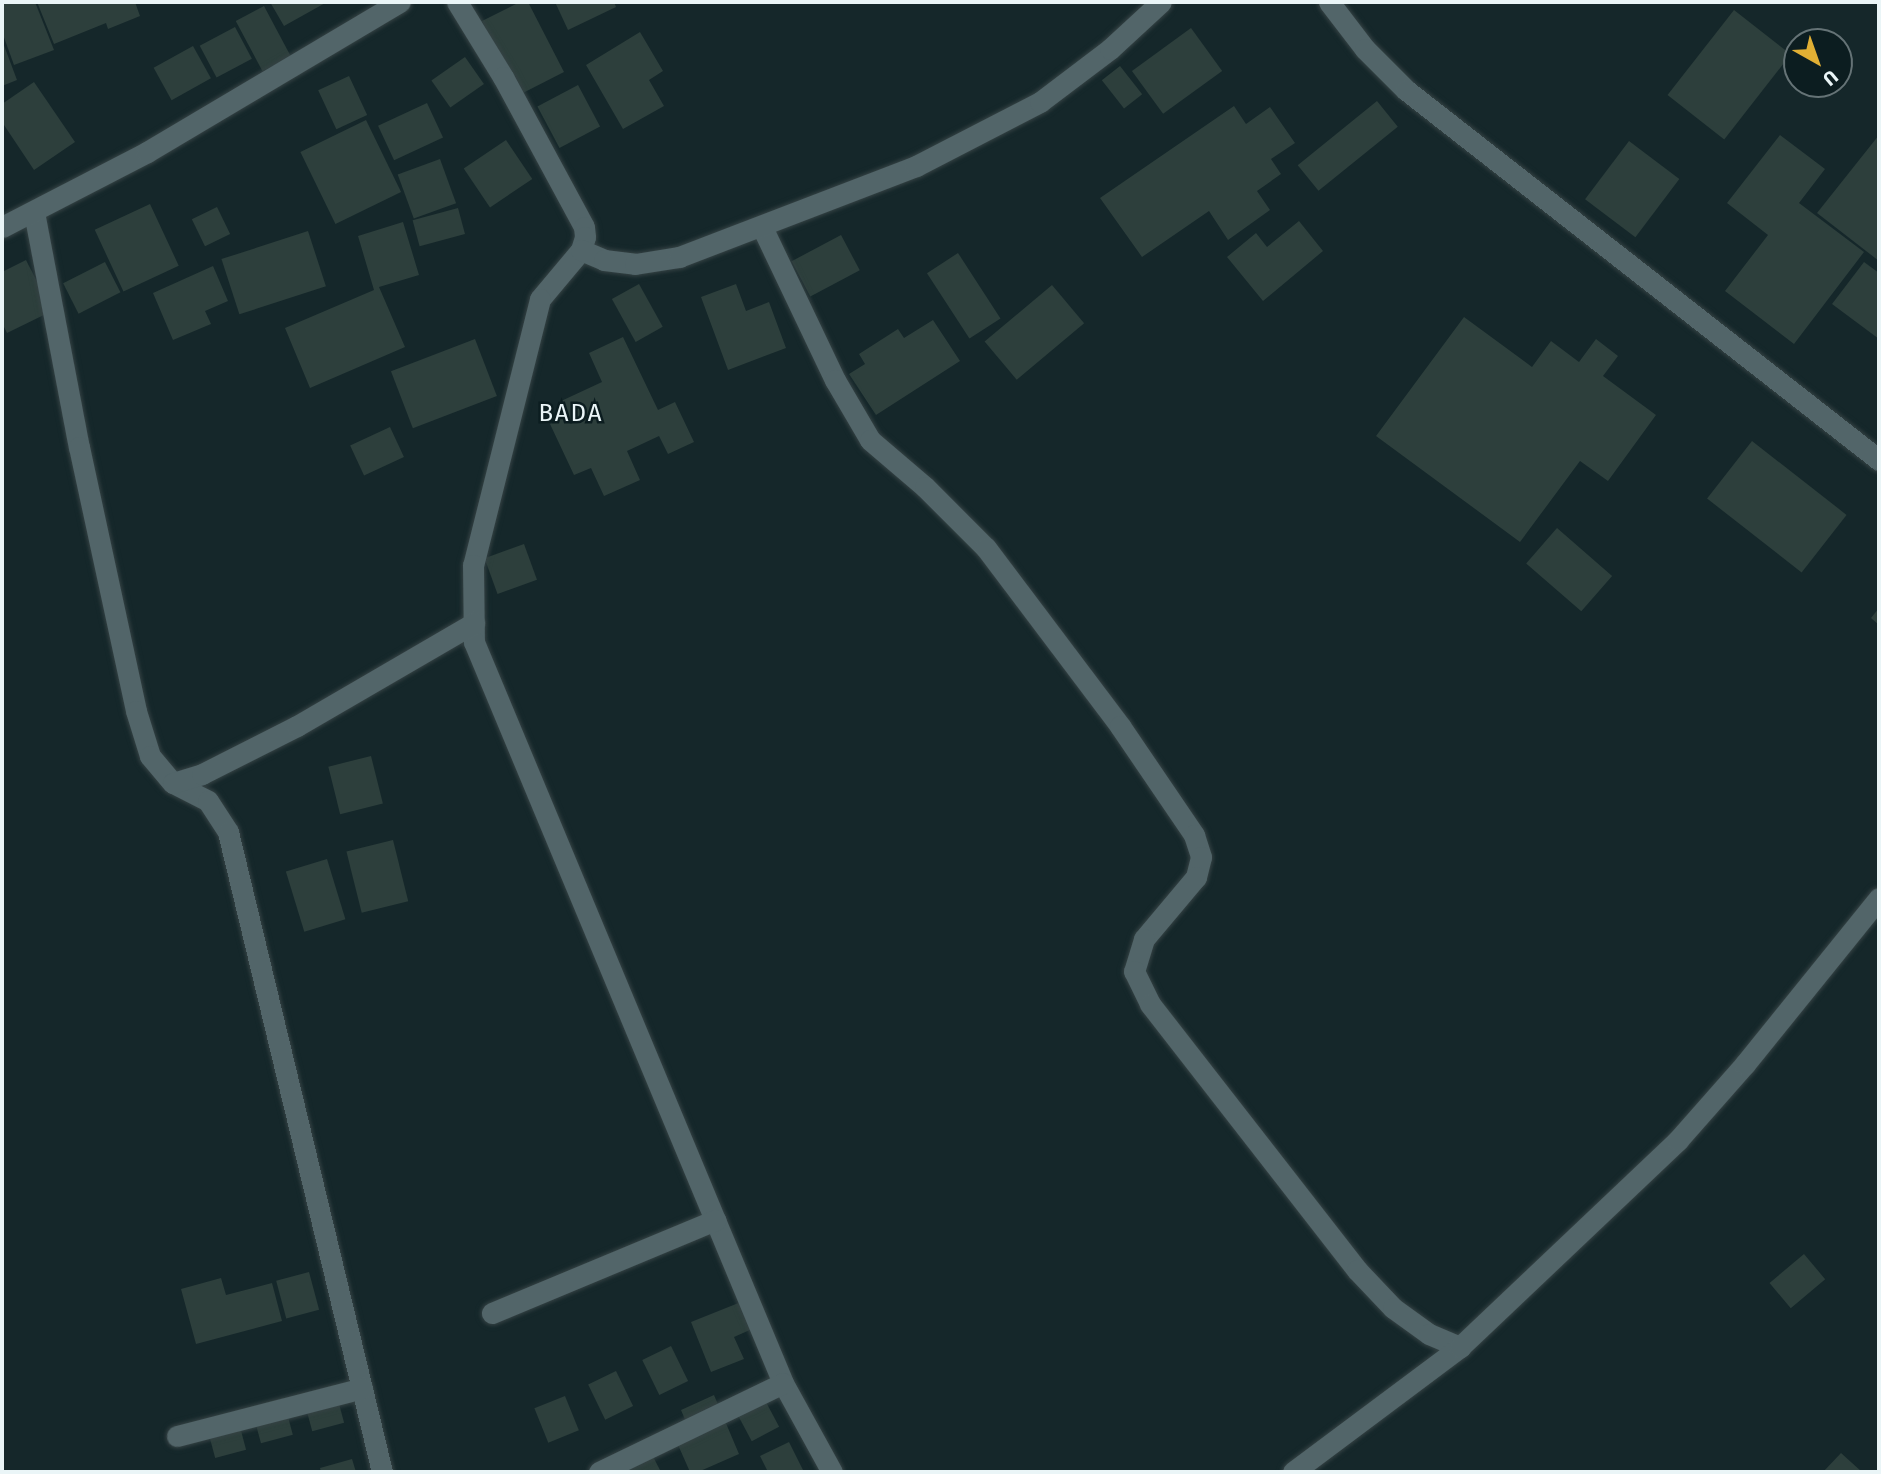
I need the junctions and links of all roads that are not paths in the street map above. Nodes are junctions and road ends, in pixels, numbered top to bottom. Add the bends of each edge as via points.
1 (400, 2) edge
2 (457, 2) edge
3 (1161, 2) edge
4 (1329, 2) edge
5 (34, 212) junction
6 (2, 227) edge
7 (762, 227) junction
8 (581, 250) junction
9 (1879, 460) edge
10 (474, 623) junction
11 (173, 783) junction
12 (1879, 898) edge
13 (715, 1220) junction
14 (492, 1313) dead end
15 (1460, 1347) junction
16 (783, 1383) junction
17 (362, 1388) junction
18 (177, 1436) dead end
19 (383, 1472) edge
20 (599, 1472) edge
21 (832, 1472) edge
22 (1293, 1472) edge

1 - 5 street via 147,152
2 - 8 street via 584,227
3 - 7 street via 1110,49 1040,102 916,166
4 - 9 street via 1365,49 1406,90
5 - 6 street
5 - 11 street via 133,698 150,756
7 - 8 street via 679,257 635,264 604,260
7 - 15 street via 835,380 870,440 986,548 1120,726 1194,835 1202,857 1196,877 1144,939 1134,971 1150,1004 1357,1270 1393,1308 1429,1334
8 - 10 street via 540,299 473,565
10 - 11 street via 297,726 202,774
10 - 13 street via 474,642
11 - 17 street via 208,801 228,832
12 - 15 street via 1678,1140
13 - 14 street
13 - 16 street
15 - 22 street
16 - 20 street
16 - 21 street
17 - 18 street
17 - 19 street

